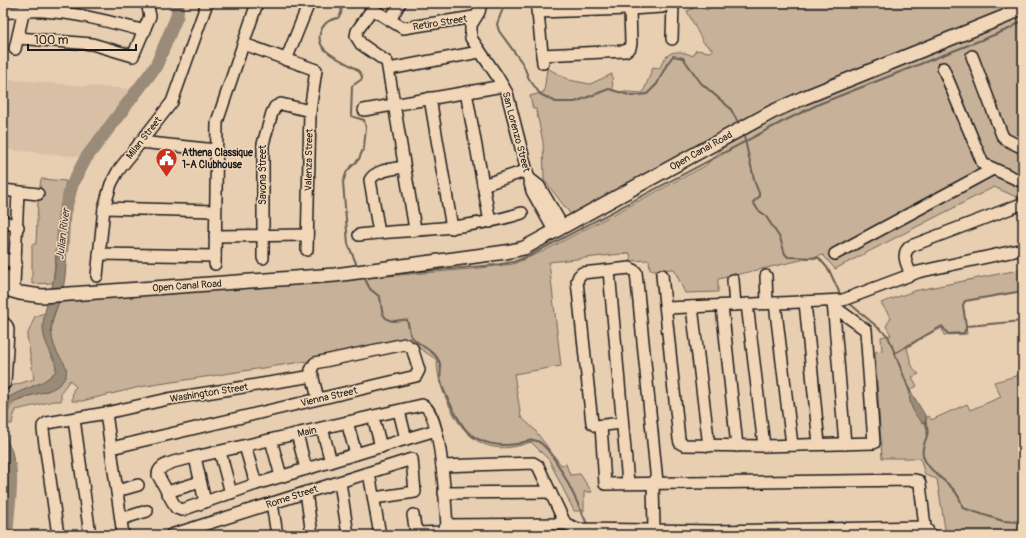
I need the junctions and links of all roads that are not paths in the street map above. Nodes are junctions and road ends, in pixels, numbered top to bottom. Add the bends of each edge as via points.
1 (147, 3) edge
2 (206, 3) edge
3 (257, 3) edge
4 (309, 3) edge
5 (400, 3) edge
6 (481, 3) edge
7 (672, 3) edge
8 (1023, 3) edge
9 (24, 7) edge
10 (537, 7) edge
11 (630, 9) junction
12 (3, 12) edge
13 (474, 18) junction
14 (390, 20) junction
15 (145, 31) junction
16 (18, 38) junction
17 (672, 39) dead end
18 (244, 44) junction
19 (15, 49) dead end
20 (479, 52) junction
21 (972, 56) dead end
22 (286, 60) junction
23 (943, 68) dead end
24 (389, 69) junction
25 (503, 86) junction
26 (466, 92) junction
27 (430, 98) junction
28 (394, 105) junction
29 (364, 110) dead end
30 (310, 111) junction
31 (140, 142) junction
32 (1023, 148) edge
33 (216, 150) junction
34 (403, 167) junction
35 (993, 169) junction
36 (527, 175) junction
37 (1023, 182) edge
38 (483, 185) junction
39 (3, 190) edge
40 (18, 192) junction
41 (38, 194) dead end
42 (1023, 206) edge
43 (104, 208) junction
44 (215, 211) junction
45 (522, 213) dead end
46 (3, 221) edge
47 (490, 222) junction
48 (18, 227) junction
49 (452, 228) junction
50 (559, 229) junction
51 (415, 230) junction
52 (378, 233) junction
53 (358, 235) dead end
54 (215, 236) junction
55 (263, 236) junction
56 (307, 236) junction
57 (1023, 249) edge
58 (307, 250) dead end
59 (99, 254) junction
60 (835, 254) dead end
61 (3, 258) edge
62 (263, 258) dead end
63 (16, 263) junction
64 (609, 271) junction
65 (662, 275) dead end
66 (911, 275) junction
67 (97, 276) dead end
68 (766, 276) dead end
69 (733, 280) dead end
70 (7, 282) edge
71 (805, 302) junction
72 (836, 302) junction
73 (771, 303) junction
74 (747, 304) junction
75 (735, 305) junction
76 (722, 306) junction
77 (692, 307) junction
78 (667, 308) junction
79 (3, 322) edge
80 (312, 371) junction
81 (3, 384) edge
82 (318, 399) junction
83 (398, 410) junction
84 (106, 413) junction
85 (372, 416) junction
86 (74, 419) junction
87 (347, 422) junction
88 (622, 423) junction
89 (601, 426) junction
90 (322, 428) junction
91 (436, 430) junction
92 (297, 434) junction
93 (406, 439) junction
94 (271, 440) junction
95 (819, 444) junction
96 (845, 444) junction
97 (792, 445) junction
98 (245, 446) junction
99 (709, 446) junction
100 (736, 446) junction
101 (764, 446) junction
102 (381, 447) junction
103 (111, 448) junction
104 (220, 452) junction
105 (356, 454) junction
106 (194, 457) junction
107 (330, 462) junction
108 (442, 466) junction
109 (306, 469) junction
110 (369, 473) junction
111 (281, 476) junction
112 (200, 482) junction
113 (340, 482) junction
114 (655, 482) junction
115 (628, 483) junction
116 (256, 484) junction
117 (138, 485) dead end
118 (117, 491) junction
119 (167, 492) junction
120 (306, 492) junction
121 (550, 492) junction
122 (231, 493) junction
123 (444, 493) junction
124 (374, 498) junction
125 (205, 502) junction
126 (272, 503) junction
127 (147, 511) dead end
128 (413, 515) dead end
129 (121, 519) junction
130 (566, 524) junction
131 (447, 525) junction
132 (654, 530) junction
133 (928, 531) edge
134 (620, 533) edge
135 (636, 533) edge
136 (676, 533) edge
137 (717, 533) edge
138 (58, 535) edge
139 (90, 535) edge
140 (123, 535) edge
141 (171, 535) edge
142 (277, 535) edge
143 (312, 535) edge
144 (348, 535) edge
145 (380, 535) edge

1 - 15 street via 150,16
2 - 31 street, Milan Street via 172,102
3 - 18 street
4 - 22 street
5 - 14 street
6 - 13 street, San Lorenzo Street
7 - 11 street via 662,7
7 - 17 street
8 - 50 main road, Open Canal Road via 1017,10 1004,17 772,112
9 - 12 street
9 - 15 street via 103,19
9 - 16 street
10 - 11 street
10 - 11 street via 543,59 625,51 631,44
13 - 14 street, Retiro Street via 403,28
13 - 20 street, San Lorenzo Street via 471,38
14 - 24 street, Retiro Street via 372,9 356,36 361,44 387,62
15 - 16 street via 134,56 92,44
16 - 19 street
18 - 22 street
18 - 33 street via 219,114
20 - 24 street
20 - 25 street, San Lorenzo Street
21 - 32 street via 1002,135
22 - 30 street, Valenza Street via 316,70
23 - 35 street via 981,160
24 - 28 street
25 - 26 street
25 - 36 street, San Lorenzo Street
26 - 27 street
26 - 38 street
27 - 28 street
27 - 49 street
28 - 29 street
28 - 34 street
30 - 55 street, Savona Street via 281,104 275,107 272,113 263,144
30 - 56 street, Valenza Street
31 - 33 street
31 - 43 street, Milan Street via 118,171
33 - 44 street
34 - 51 street
34 - 52 street via 379,172 370,180
35 - 37 street
35 - 60 street
36 - 38 street
36 - 50 street, San Lorenzo Street via 539,186 544,204
38 - 47 street
39 - 40 street
40 - 41 street
40 - 48 street
42 - 66 street via 1019,205 911,246 904,254
43 - 44 street
43 - 59 street, Milan Street
44 - 54 street
45 - 47 street
46 - 48 street
47 - 49 street
48 - 63 street
49 - 51 street
50 - 70 main road, Open Canal Road via 534,244 514,251 372,270 349,265 42,293
51 - 52 street
52 - 53 street
54 - 55 street
54 - 59 street via 215,260
55 - 56 street
55 - 62 street, Savona Street
56 - 58 street, Valenza Street
57 - 66 street
59 - 67 street, Milan Street
61 - 63 street
63 - 70 street
64 - 88 street
64 - 89 street via 582,273 578,281 592,423 593,426
64 - 114 street via 630,268 636,272
65 - 78 street
66 - 72 street
68 - 73 street
69 - 75 street
71 - 72 street
71 - 73 street
71 - 95 street
72 - 96 street
72 - 96 street via 866,330 874,440 872,444
73 - 74 street
73 - 97 street
74 - 75 street
74 - 101 street
75 - 76 street
76 - 77 street
76 - 100 street
77 - 78 street
77 - 99 street
78 - 99 street via 680,443
79 - 81 street via 8,330
80 - 82 street
80 - 82 street, Vienna Street via 315,363 405,344 412,348 419,370 416,376
80 - 84 street, Washington Street
82 - 103 street, Vienna Street
83 - 85 street, Main
83 - 91 street, Main via 425,406
83 - 93 street
84 - 86 street, Washington Street
84 - 103 street
85 - 87 street, Main
85 - 102 street
86 - 138 street, Washington Street via 47,423 43,426
86 - 139 street
87 - 90 street, Main
87 - 105 street
88 - 89 street
88 - 115 street
89 - 115 street via 605,482
90 - 92 street, Main
90 - 107 street
91 - 93 street
91 - 108 street via 439,435
92 - 94 street, Main
92 - 109 street
93 - 102 street
94 - 98 street, Main
94 - 111 street
95 - 96 street
95 - 97 street
97 - 101 street
98 - 104 street, Main
98 - 116 street
99 - 100 street
100 - 101 street
102 - 105 street
103 - 118 street
104 - 106 street, Main
104 - 122 street
105 - 107 street
106 - 112 street
106 - 119 street, Main via 162,466 158,471
107 - 109 street
108 - 121 street via 533,463 538,466
108 - 123 street
109 - 111 street
110 - 113 street, Rome Street
110 - 124 street
110 - 124 street, Rome Street via 412,459 415,492
111 - 116 street
112 - 119 street
112 - 125 street
113 - 120 street, Rome Street
113 - 144 street
114 - 115 street
114 - 132 street
114 - 133 street via 915,480 920,484
116 - 122 street
117 - 118 street
118 - 129 street
119 - 125 street via 179,510
120 - 126 street, Rome Street
120 - 143 street
121 - 123 street
121 - 130 street
122 - 125 street
123 - 131 street
124 - 145 street
126 - 141 street, Rome Street
126 - 142 street
127 - 129 street
128 - 131 street via 419,533 442,532
129 - 140 street
130 - 131 street
130 - 134 street via 578,529
132 - 135 street
132 - 136 street
133 - 137 street
134 - 135 street
136 - 137 street

